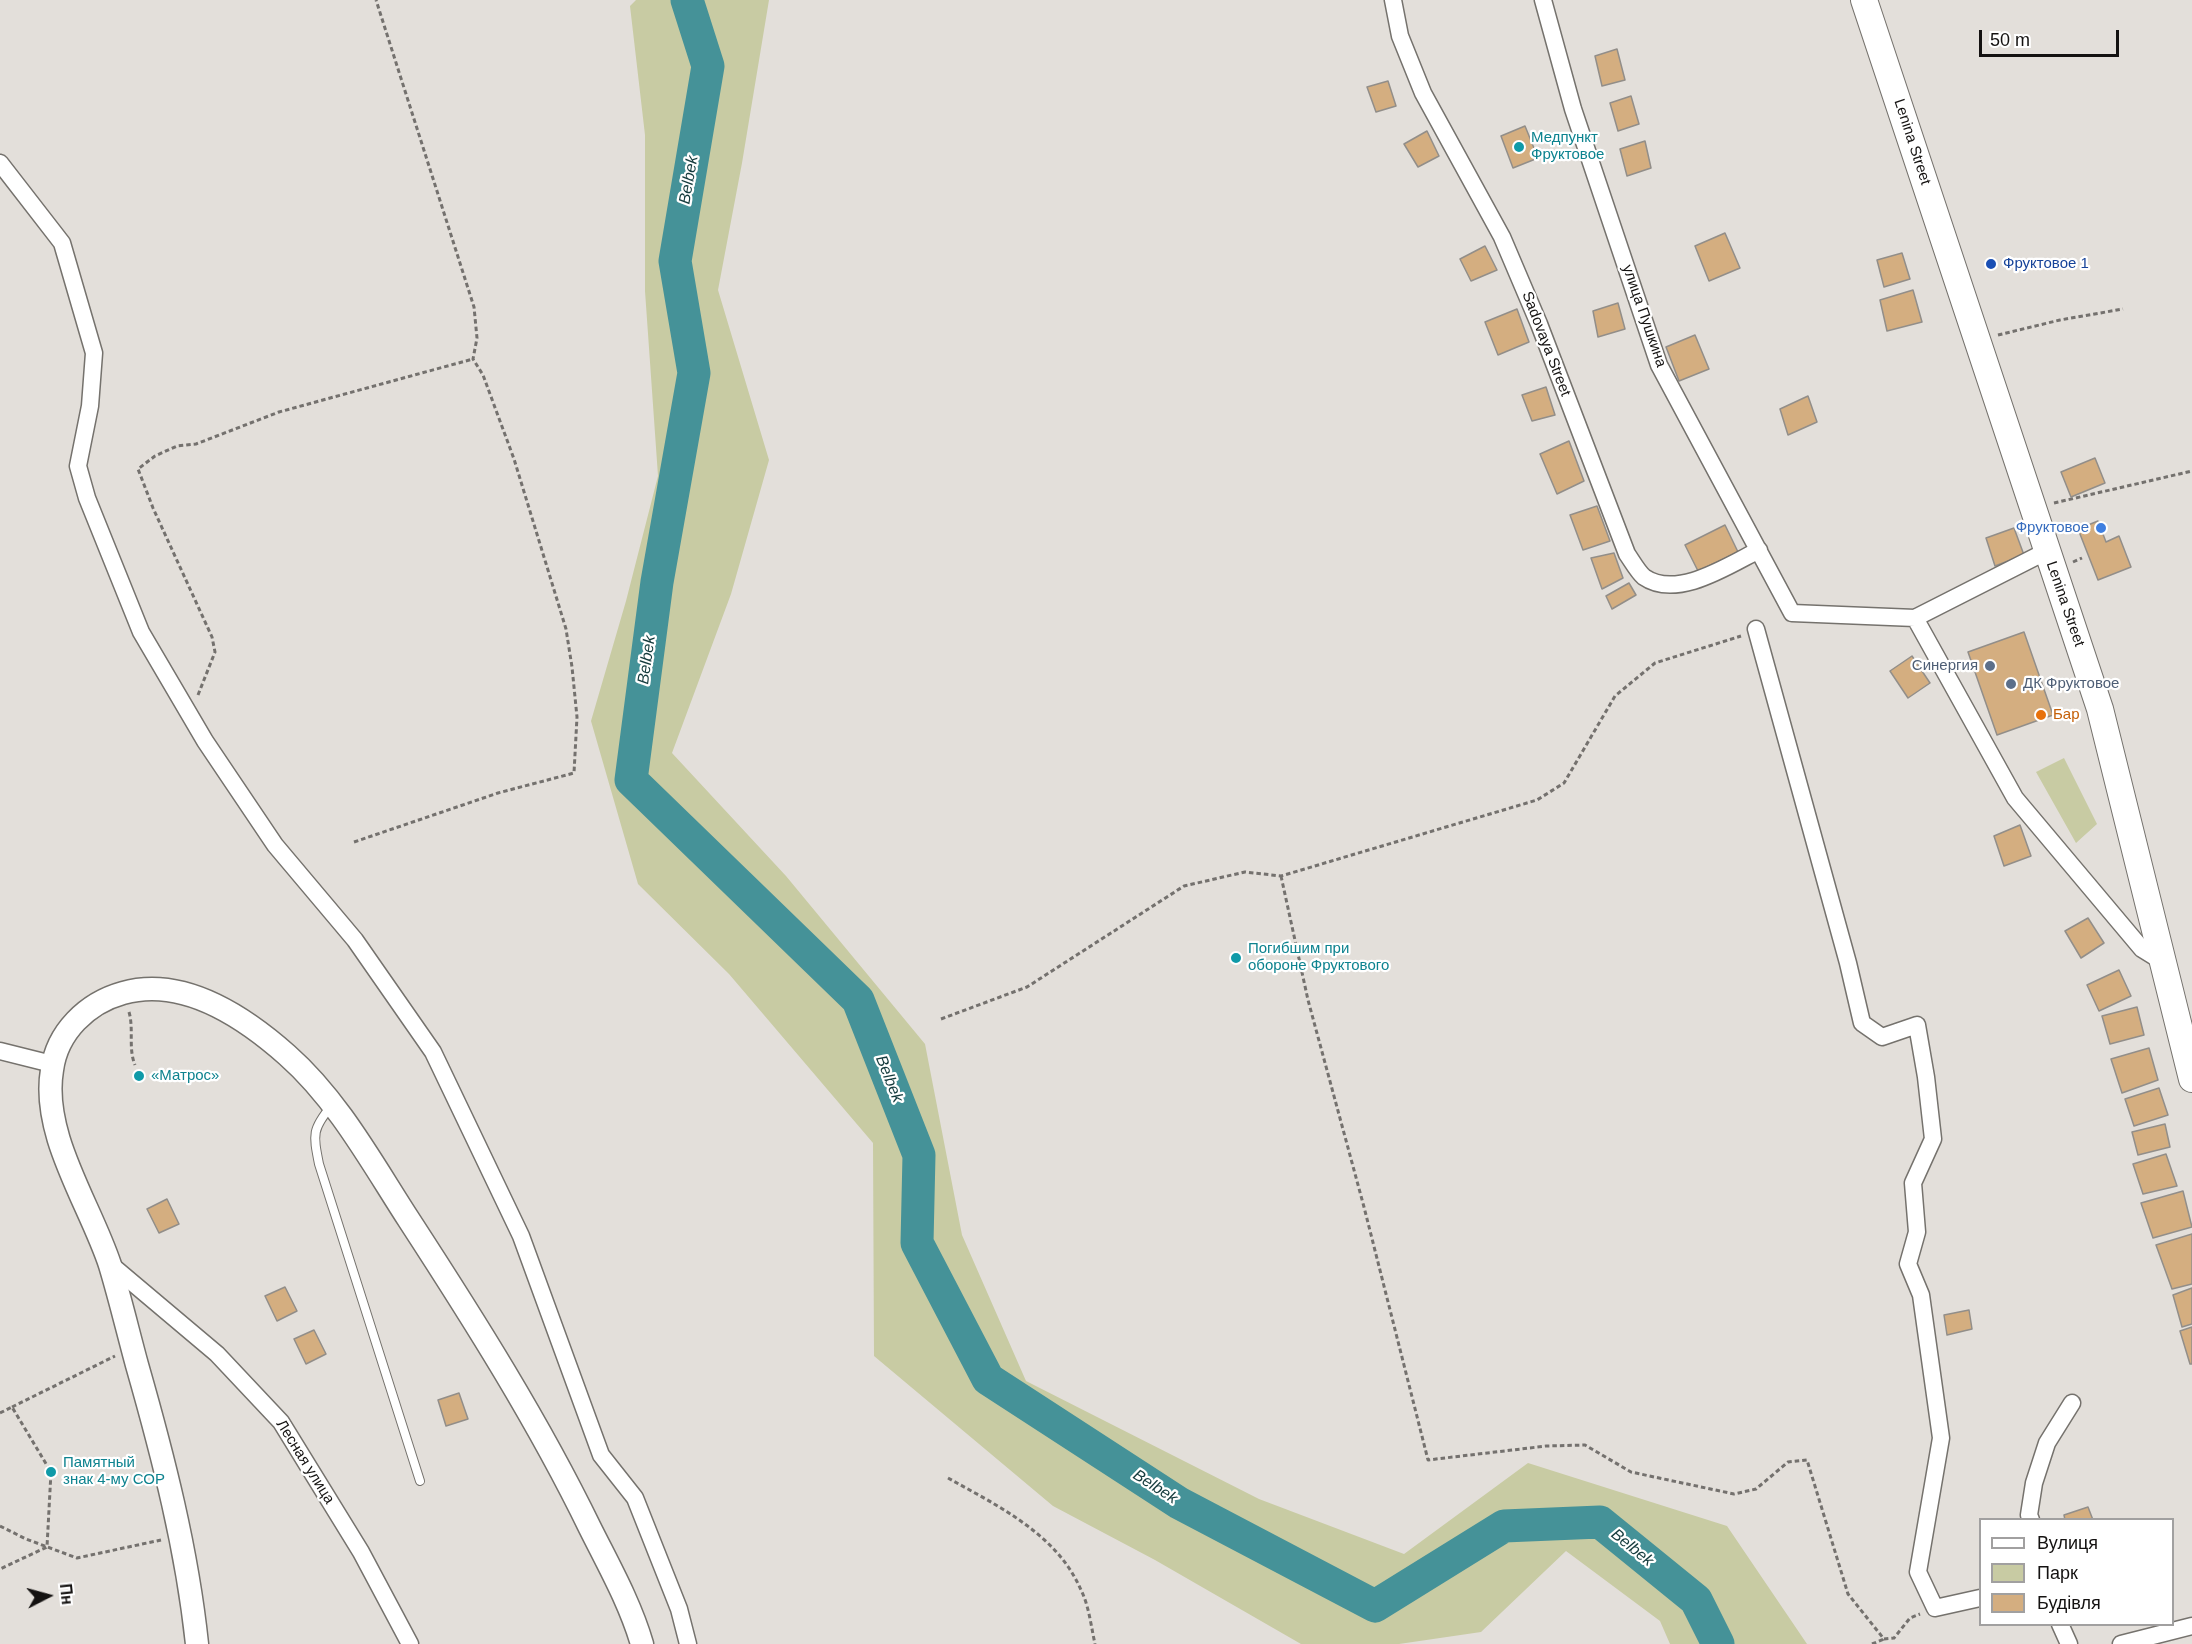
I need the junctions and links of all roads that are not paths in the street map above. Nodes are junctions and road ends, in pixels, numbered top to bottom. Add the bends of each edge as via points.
1 (1393, 0) edge
2 (1543, 0) edge
3 (1864, 0) edge
4 (0, 163) edge
5 (1759, 550) junction
6 (2047, 550) junction
7 (1915, 618) junction
8 (1756, 629) road end
9 (2163, 962) junction
10 (0, 1051) edge
11 (52, 1064) junction
12 (2192, 1079) edge
13 (333, 1104) junction
14 (109, 1262) junction
15 (2072, 1403) dead end
16 (420, 1481) dead end
17 (2030, 1518) edge
18 (1979, 1598) edge
19 (2061, 1626) edge
20 (2192, 1626) edge
21 (197, 1644) edge
22 (410, 1644) edge
23 (642, 1644) edge
24 (688, 1644) edge
25 (2069, 1644) edge
26 (2121, 1644) edge

1 - 5 street, Sadovaya Street via 1400,36 1423,93 1502,237 1627,554 1643,576 1662,585 1700,579
2 - 5 street, улица Пушкина via 1573,109 1659,365
3 - 6 main road, Lenina Street
4 - 24 street via 62,243 94,353 90,406 78,466 141,632 205,741 276,846 355,940 433,1052 521,1236 601,1455 635,1498 679,1609
5 - 7 street, улица Пушкина via 1792,614
6 - 7 street
6 - 9 main road, Lenina Street via 2100,710
7 - 9 street via 2015,798 2142,949
8 - 18 street via 1862,1023 1882,1037 1917,1025 1933,1139 1913,1183 1917,1232 1908,1264 1921,1295 1941,1438 1918,1572 1935,1608
9 - 12 main road, Lenina Street
10 - 11 street
11 - 13 street via 62,1039 92,1006 124,992 166,988 193,994 242,1019 287,1055
11 - 14 street via 50,1101 56,1131
13 - 16 lane via 318,1122 314,1140 319,1164
13 - 23 street via 484,1336 572,1491 634,1617
14 - 21 street via 160,1446 180,1536
14 - 22 street, Лесная улица via 217,1354 281,1422 361,1552
15 - 17 street via 2047,1443 2034,1483
19 - 25 street
20 - 26 street

